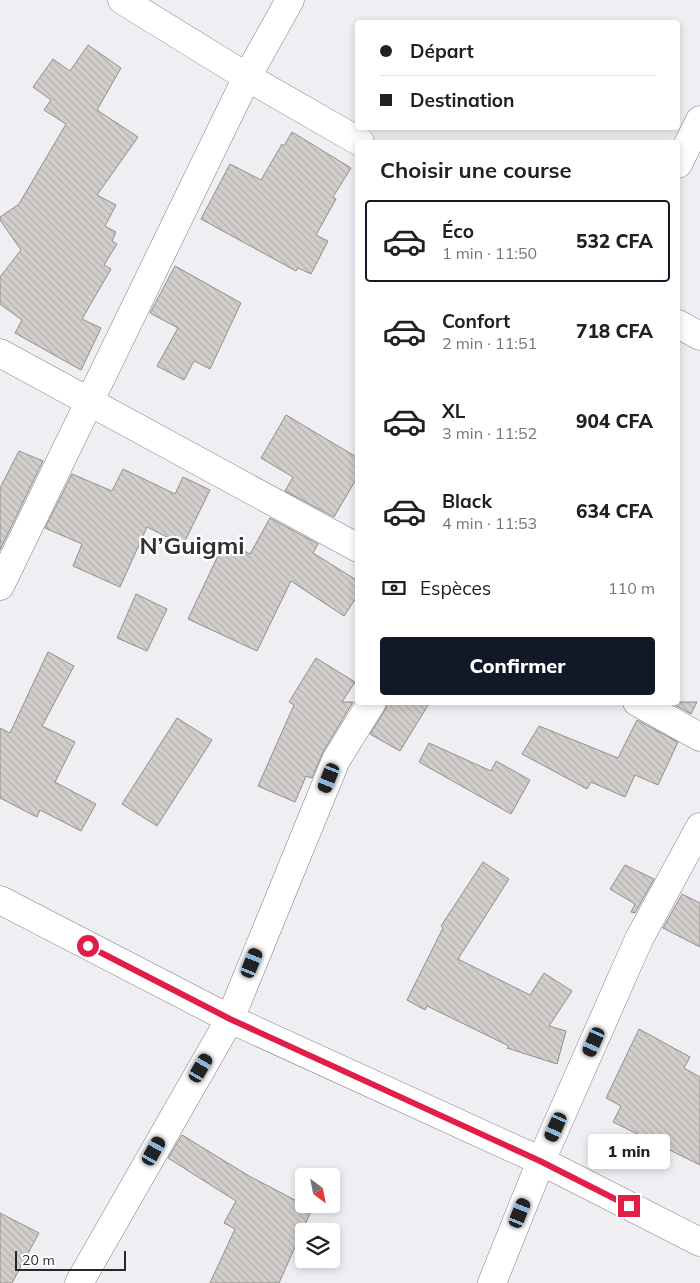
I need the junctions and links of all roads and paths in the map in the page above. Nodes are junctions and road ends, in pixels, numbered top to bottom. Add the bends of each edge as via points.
1 (122, 0) edge
2 (290, 0) edge
3 (247, 77) junction
4 (700, 120) edge
5 (357, 140) edge
6 (680, 160) edge
7 (680, 325) edge
8 (700, 336) edge
9 (0, 353) edge
10 (89, 402) junction
11 (355, 546) edge
12 (0, 586) edge
13 (370, 705) edge
14 (642, 705) edge
15 (700, 737) edge
16 (700, 826) edge
17 (0, 900) edge
18 (230, 1019) junction
19 (540, 1161) junction
20 (700, 1242) edge
21 (79, 1283) edge
22 (492, 1283) edge

1 - 3 street
2 - 3 street
3 - 5 street
3 - 10 street
4 - 6 street
7 - 8 street
9 - 10 street
10 - 11 street
10 - 12 street
13 - 18 street via 336,760
14 - 15 street
16 - 19 street via 639,939
17 - 18 street
18 - 19 street
18 - 21 street
19 - 20 street
19 - 22 street

